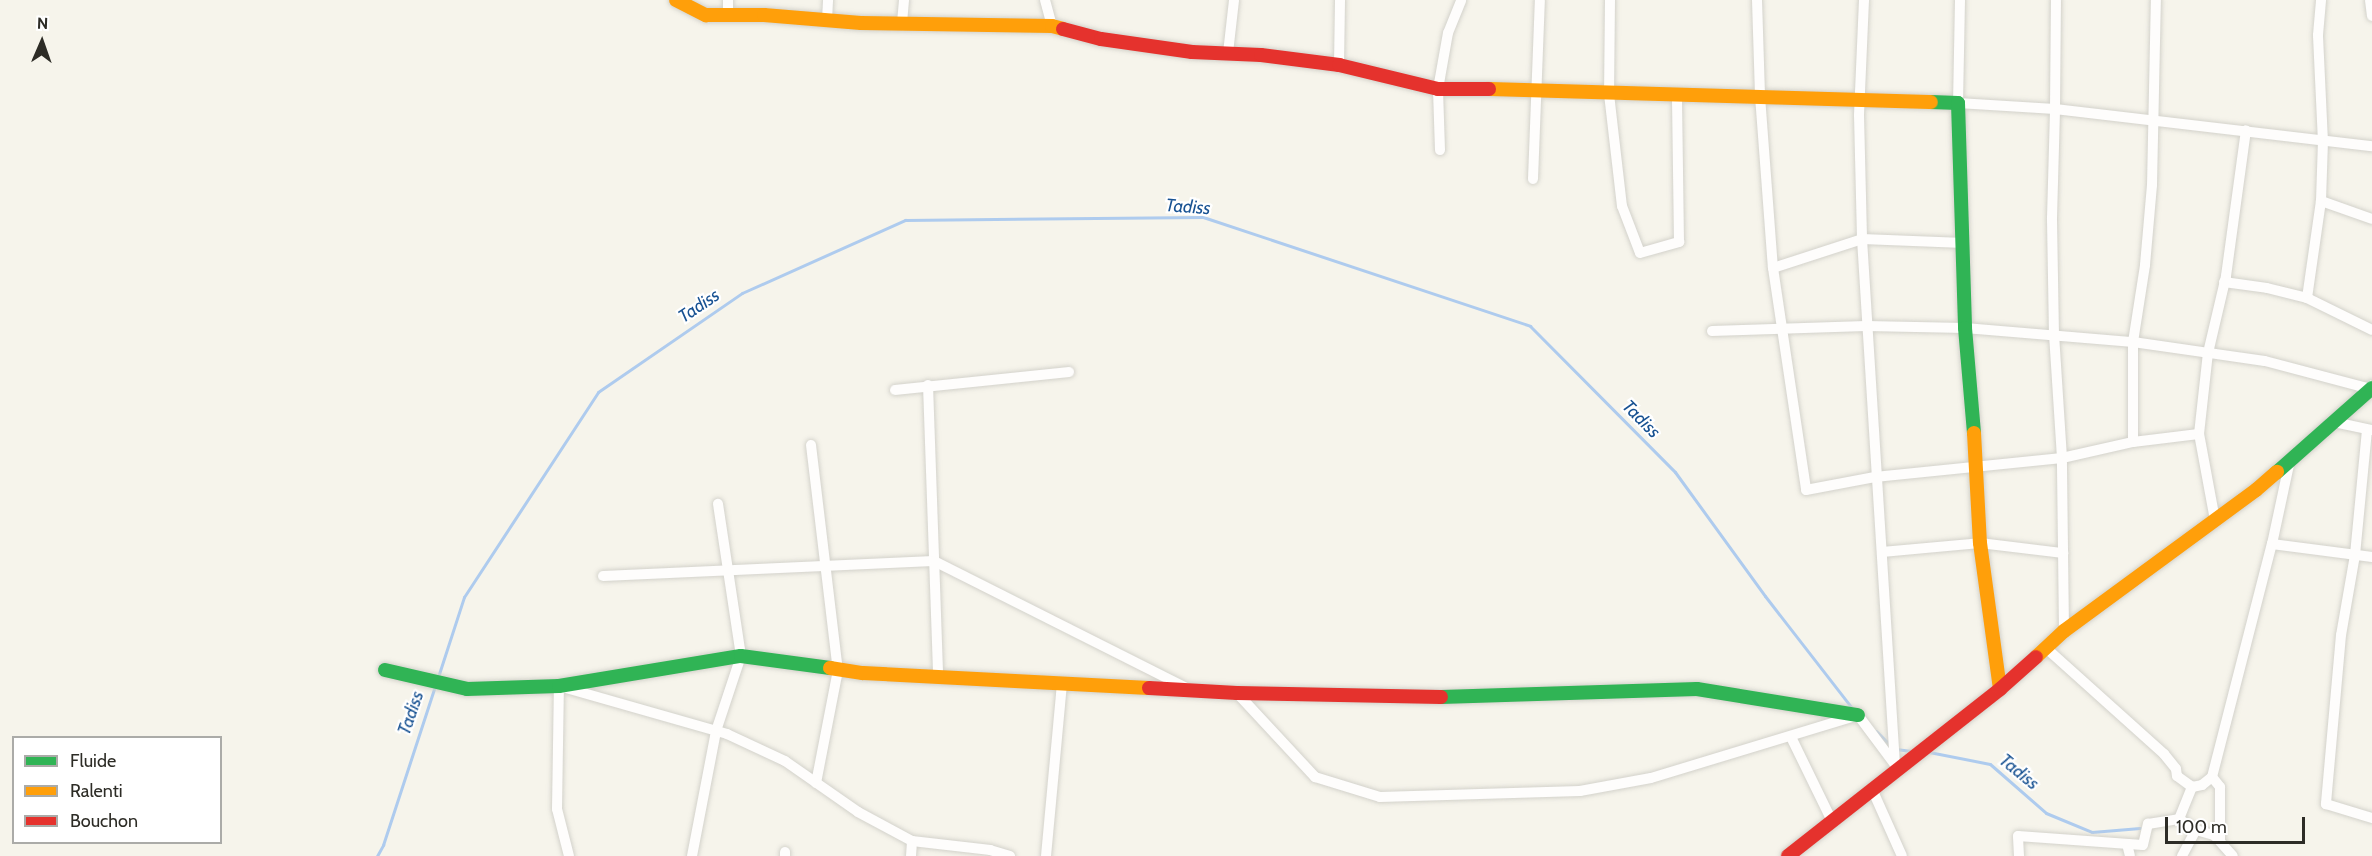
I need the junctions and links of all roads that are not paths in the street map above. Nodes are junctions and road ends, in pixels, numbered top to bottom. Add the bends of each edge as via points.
1 (676, 0) edge
2 (728, 0) edge
3 (828, 0) edge
4 (904, 0) edge
5 (1045, 0) edge
6 (1234, 0) edge
7 (1340, 0) edge
8 (1461, 0) edge
9 (1540, 0) edge
10 (1610, 0) edge
11 (1757, 0) edge
12 (1864, 0) edge
13 (1960, 0) edge
14 (2056, 0) edge
15 (2156, 0) edge
16 (2321, 0) edge
17 (2370, 0) edge
18 (728, 15) junction
19 (2372, 16) edge
20 (827, 20) junction
21 (902, 23) junction
22 (1052, 26) junction
23 (1228, 53) junction
24 (1339, 65) junction
25 (1438, 89) junction
26 (1536, 89) junction
27 (1609, 94) junction
28 (1677, 96) junction
29 (1760, 96) junction
30 (1862, 100) junction
31 (1958, 103) junction
32 (2055, 109) junction
33 (2153, 120) junction
34 (2246, 130) junction
35 (2323, 142) junction
36 (2372, 146) edge
37 (1440, 150) dead end
38 (1533, 179) dead end
39 (2321, 201) junction
40 (2372, 219) edge
41 (1862, 239) junction
42 (1964, 243) junction
43 (1773, 268) junction
44 (2224, 282) junction
45 (2307, 298) junction
46 (1866, 326) junction
47 (1781, 328) junction
48 (1965, 328) junction
49 (2372, 330) edge
50 (1712, 331) dead end
51 (2055, 335) junction
52 (2133, 342) junction
53 (2208, 353) junction
54 (1069, 372) dead end
55 (928, 385) junction
56 (2372, 387) edge
57 (895, 390) dead end
58 (2334, 422) junction
59 (2370, 430) edge
60 (2199, 434) junction
61 (2133, 442) junction
62 (811, 445) dead end
63 (2062, 458) junction
64 (2290, 460) junction
65 (1977, 466) junction
66 (1875, 477) junction
67 (718, 504) dead end
68 (2215, 520) junction
69 (1980, 543) junction
70 (2272, 544) junction
71 (1882, 552) junction
72 (2064, 553) junction
73 (2355, 555) junction
74 (2372, 557) edge
75 (934, 561) junction
76 (825, 567) junction
77 (728, 569) junction
78 (603, 576) dead end
79 (2064, 631) junction
80 (2046, 648) junction
81 (741, 656) junction
82 (838, 669) junction
83 (385, 670) dead end
84 (938, 677) junction
85 (1062, 683) junction
86 (559, 686) junction
87 (2000, 689) junction
88 (1190, 690) junction
89 (1238, 693) junction
90 (1858, 715) junction
91 (716, 731) junction
92 (1791, 737) junction
93 (1896, 767) junction
94 (2212, 777) junction
95 (816, 783) junction
96 (2192, 787) junction
97 (1872, 789) junction
98 (2372, 818) edge
99 (2180, 819) junction
100 (1832, 821) junction
101 (2196, 830) junction
102 (912, 841) junction
103 (2220, 841) junction
104 (2127, 844) junction
105 (569, 856) edge
106 (692, 856) edge
107 (911, 856) edge
108 (1010, 856) edge
109 (1046, 856) edge
110 (1788, 856) edge
111 (1902, 856) edge
112 (2019, 856) edge
113 (2130, 856) edge
114 (2182, 856) edge
115 (2233, 856) edge

1 - 18 street via 706,15
2 - 18 street
3 - 20 street
4 - 21 street
5 - 22 street
6 - 23 street
7 - 24 street
8 - 25 street via 1448,33
9 - 26 street
10 - 27 street
11 - 29 street
12 - 30 street
13 - 31 street
14 - 32 street
15 - 33 street
16 - 35 street
17 - 19 street
18 - 20 street
20 - 21 street
21 - 22 street
22 - 23 street via 1101,39
23 - 24 street
24 - 25 street
25 - 26 street
25 - 37 street
26 - 27 street
26 - 38 street
27 - 28 street
27 - 28 street via 1622,206 1640,253 1679,242
28 - 29 street
29 - 30 street
29 - 43 street
30 - 31 street
30 - 41 street
31 - 32 street
31 - 42 street
32 - 33 street
32 - 51 street
33 - 34 street
33 - 52 street via 2145,265
34 - 35 street
34 - 44 street
35 - 36 street
35 - 39 street
39 - 40 street
39 - 45 street
41 - 42 street
41 - 43 street
41 - 46 street
42 - 48 street
43 - 47 street
44 - 45 street
44 - 53 street
45 - 49 street
46 - 47 street
46 - 48 street
46 - 66 street
47 - 50 street
47 - 66 street via 1806,490
48 - 51 street
48 - 65 street
51 - 52 street
51 - 63 street
52 - 53 street
52 - 61 street
53 - 56 street via 2300,369
53 - 60 street
54 - 55 street
55 - 57 street
55 - 75 street
56 - 58 street
58 - 59 street
58 - 64 street
59 - 73 street
60 - 61 street
60 - 68 street
61 - 63 street
62 - 76 street
63 - 65 street
63 - 72 street
64 - 68 street
64 - 70 street
65 - 66 street
65 - 69 street
66 - 71 street
67 - 77 street
68 - 79 street
69 - 71 street
69 - 72 street
69 - 87 street
70 - 73 street
70 - 94 street
71 - 93 street
72 - 79 street
73 - 74 street
73 - 98 street via 2341,635 2326,804
75 - 76 street
75 - 84 street
75 - 88 street
76 - 77 street
76 - 82 street
77 - 78 street
77 - 81 street
79 - 80 street
80 - 87 street
80 - 96 street via 2164,754 2177,776
81 - 82 street
81 - 86 street
81 - 91 street
82 - 84 street
82 - 95 street
83 - 86 street via 467,689
84 - 85 street
85 - 88 street
85 - 109 street
86 - 91 street
86 - 105 street via 557,809
87 - 93 street
88 - 89 street
89 - 90 street via 1437,697 1697,689
89 - 92 street via 1315,777 1380,797 1580,791 1652,778
90 - 92 street
90 - 93 street
91 - 95 street via 785,761
91 - 106 street
92 - 100 street
93 - 97 street
94 - 96 street
94 - 103 street via 2220,787
95 - 102 street via 858,812
96 - 99 street
97 - 100 street
97 - 111 street
99 - 101 street
99 - 104 street via 2148,824 2143,844
100 - 110 street
101 - 103 street
101 - 114 street
102 - 107 street
102 - 108 street
103 - 115 street
104 - 112 street via 2018,836
104 - 113 street

